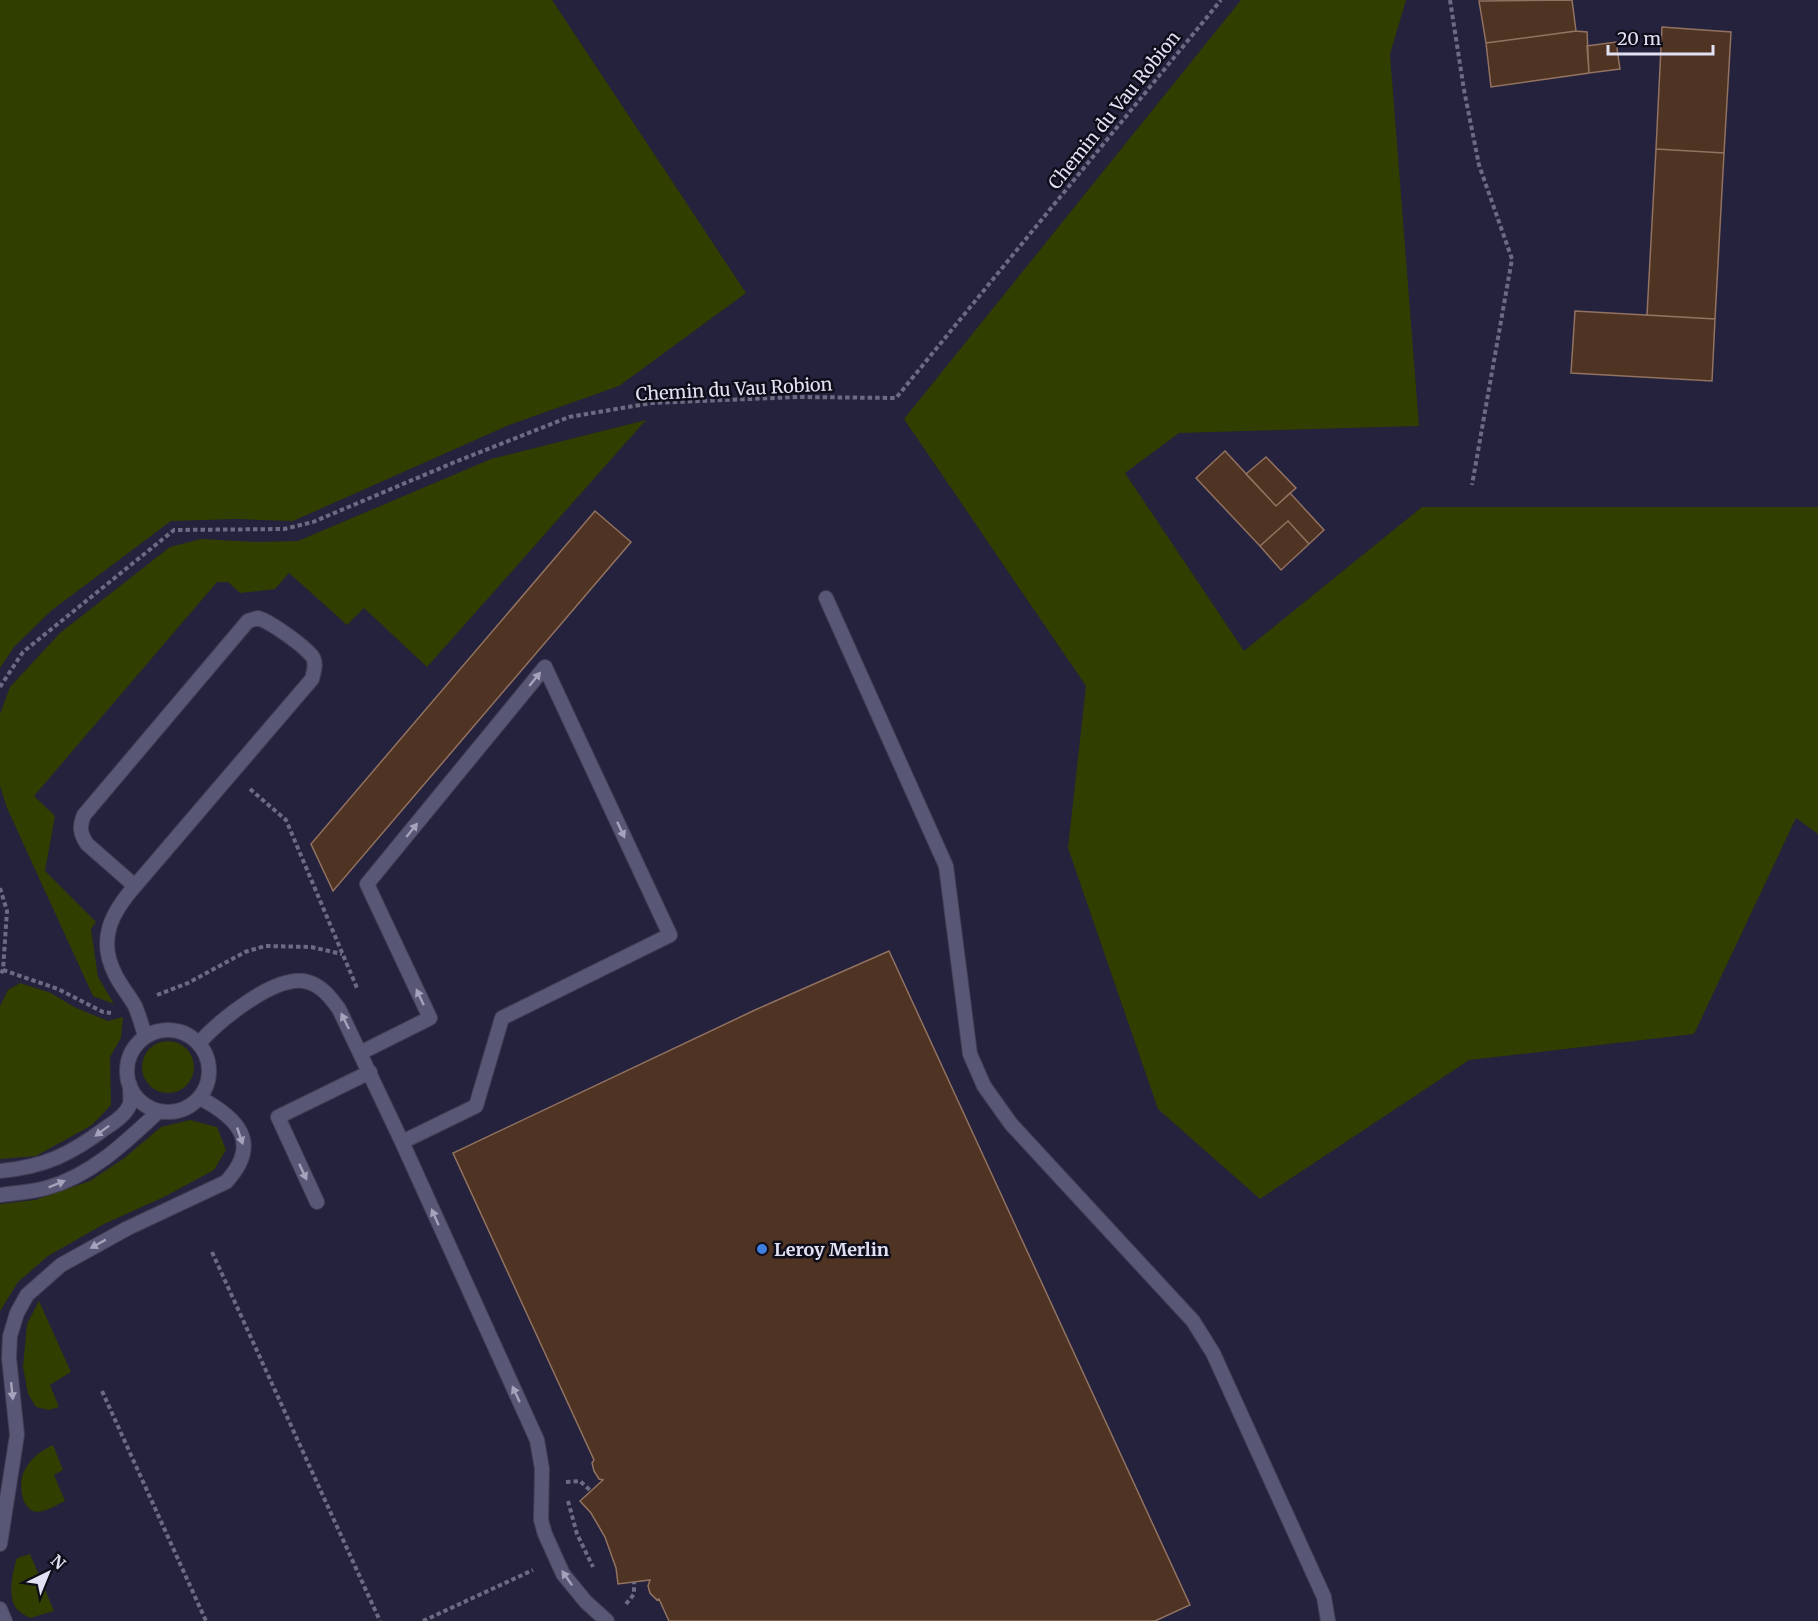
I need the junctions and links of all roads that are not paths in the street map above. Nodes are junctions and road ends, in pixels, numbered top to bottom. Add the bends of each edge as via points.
1 (826, 598) dead end
2 (135, 886) junction
3 (145, 1036) junction
4 (198, 1043) junction
5 (360, 1053) junction
6 (370, 1072) junction
7 (130, 1085) junction
8 (200, 1098) junction
9 (159, 1111) junction
10 (402, 1142) junction
11 (0, 1171) edge
12 (0, 1195) edge
13 (317, 1202) dead end
14 (0, 1544) edge
15 (0, 1609) edge
16 (5, 1621) edge
17 (606, 1621) edge
18 (1328, 1621) edge

1 - 18 lane via 946,866 970,1054 984,1086 1011,1124 1193,1321 1213,1353 1324,1597
2 - 2 lane via 312,679 312,657 270,621 248,621 84,815 79,826 81,836
2 - 3 lane via 112,916 108,948 114,974 135,1006
3 - 4 lane via 167,1029 181,1031
3 - 7 lane via 129,1059
5 -> 4 lane via 339,1009 327,993 308,982 291,981 267,990
4 - 8 lane via 209,1063 209,1077
5 - 6 lane
5 -> 10 lane via 430,1018 367,884 544,667 670,935 502,1018 476,1106
6 - 10 lane
6 -> 13 lane via 278,1117
7 - 9 lane via 138,1098
7 -> 11 lane via 130,1105 80,1148 51,1161
8 - 9 lane via 175,1112
8 -> 14 lane via 233,1119 244,1138 244,1155 238,1169 226,1182 61,1265 27,1295 17,1313 9,1358 17,1436
12 -> 9 lane via 46,1188 86,1172
17 -> 10 lane via 574,1588 556,1559 541,1520 542,1469 537,1440
15 - 16 lane

